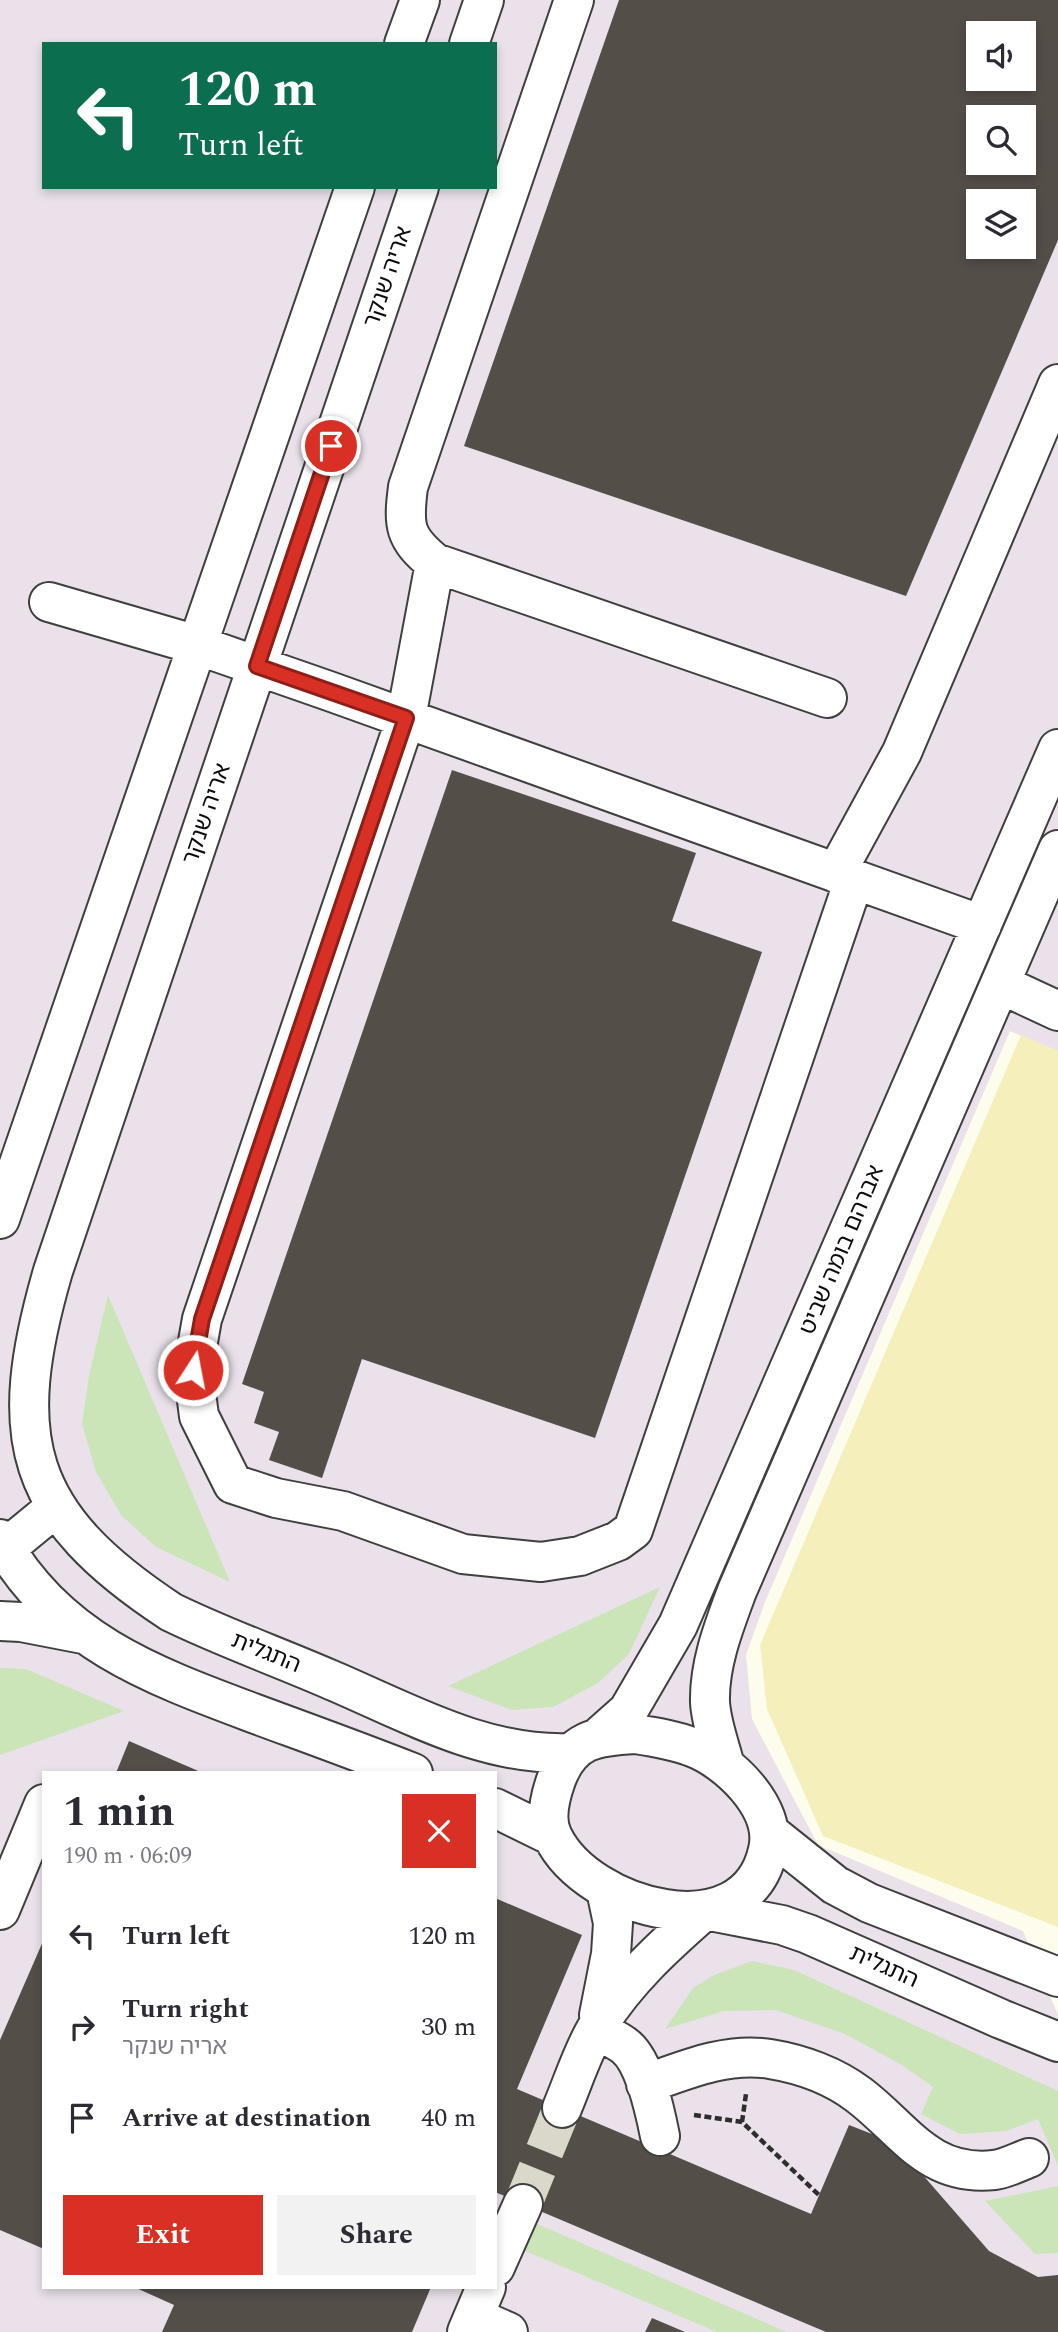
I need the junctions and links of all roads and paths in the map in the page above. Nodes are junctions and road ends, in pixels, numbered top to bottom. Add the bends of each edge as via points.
1 (420, 0) edge
2 (484, 0) edge
3 (574, 0) edge
4 (405, 42) edge
5 (470, 42) edge
6 (354, 189) edge
7 (418, 189) edge
8 (1058, 384) edge
9 (435, 563) junction
10 (49, 602) dead end
11 (197, 645) junction
12 (257, 666) junction
13 (827, 698) dead end
14 (406, 718) junction
15 (1058, 749) edge
16 (1058, 850) edge
17 (845, 877) junction
18 (982, 925) junction
19 (1000, 984) junction
20 (1058, 1011) edge
21 (0, 1219) edge
22 (32, 1447) joint
23 (56, 1507) junction
24 (1, 1540) edge
25 (0, 1621) edge
26 (85, 1634) junction
27 (586, 1744) junction
28 (725, 1766) junction
29 (408, 1771) edge
30 (42, 1809) edge
31 (497, 1809) edge
32 (770, 1833) junction
33 (552, 1836) junction
34 (606, 1889) junction
35 (0, 1910) edge
36 (705, 1910) junction
37 (1058, 1977) edge
38 (596, 2030) junction
39 (1058, 2042) edge
40 (562, 2108) tunnel mouth
41 (654, 2110) junction
42 (1029, 2158) dead end
43 (819, 2195) dead end
44 (523, 2204) tunnel mouth
45 (497, 2262) edge

1 - 4 street
2 - 5 street
3 - 9 street via 408,487 404,518 415,546
6 - 11 street
7 - 12 street, אריה שנקר
8 - 17 street
9 - 13 street
9 - 14 street
10 - 11 street
11 - 12 street
11 - 21 street
12 - 14 street
12 - 22 street, אריה שנקר via 40,1315 29,1380
14 - 17 street
14 - 17 street via 202,1319 193,1370 198,1416 233,1484 276,1499 344,1511 463,1554 541,1563 580,1556 633,1530
15 - 18 street, אברהם בומה שביט
16 - 19 street, אברהם בומה שביט
17 - 18 street
18 - 27 street, אברהם בומה שביט via 678,1625 628,1711
19 - 20 street
19 - 28 street, אברהם בומה שביט via 723,1629 713,1665 710,1703
22 - 23 street, התגלית
23 - 24 street
23 - 27 street, התגלית via 110,1567 139,1591 188,1620 480,1742 528,1752
24 - 26 street via 20,1572
25 - 26 street
26 - 29 street via 164,1679
27 - 28 street via 635,1734 661,1738 694,1748
27 - 33 street via 560,1770 551,1794
28 - 32 street via 756,1800
30 - 35 street
31 - 33 street
32 - 36 street via 759,1876 728,1902
32 - 37 street via 835,1885 869,1903
33 - 34 street via 568,1857
34 - 36 street via 655,1908
34 - 38 street via 613,1923 611,1954
36 - 38 street via 629,1982
36 - 39 street, התגלית via 808,1934
38 - 40 street
38 - 41 street via 626,2047 639,2065
41 - 42 street via 701,2064 768,2059 831,2078 858,2094 914,2147 938,2161 964,2170 996,2170
41 - 43 path via 742,2122
44 - 45 street

